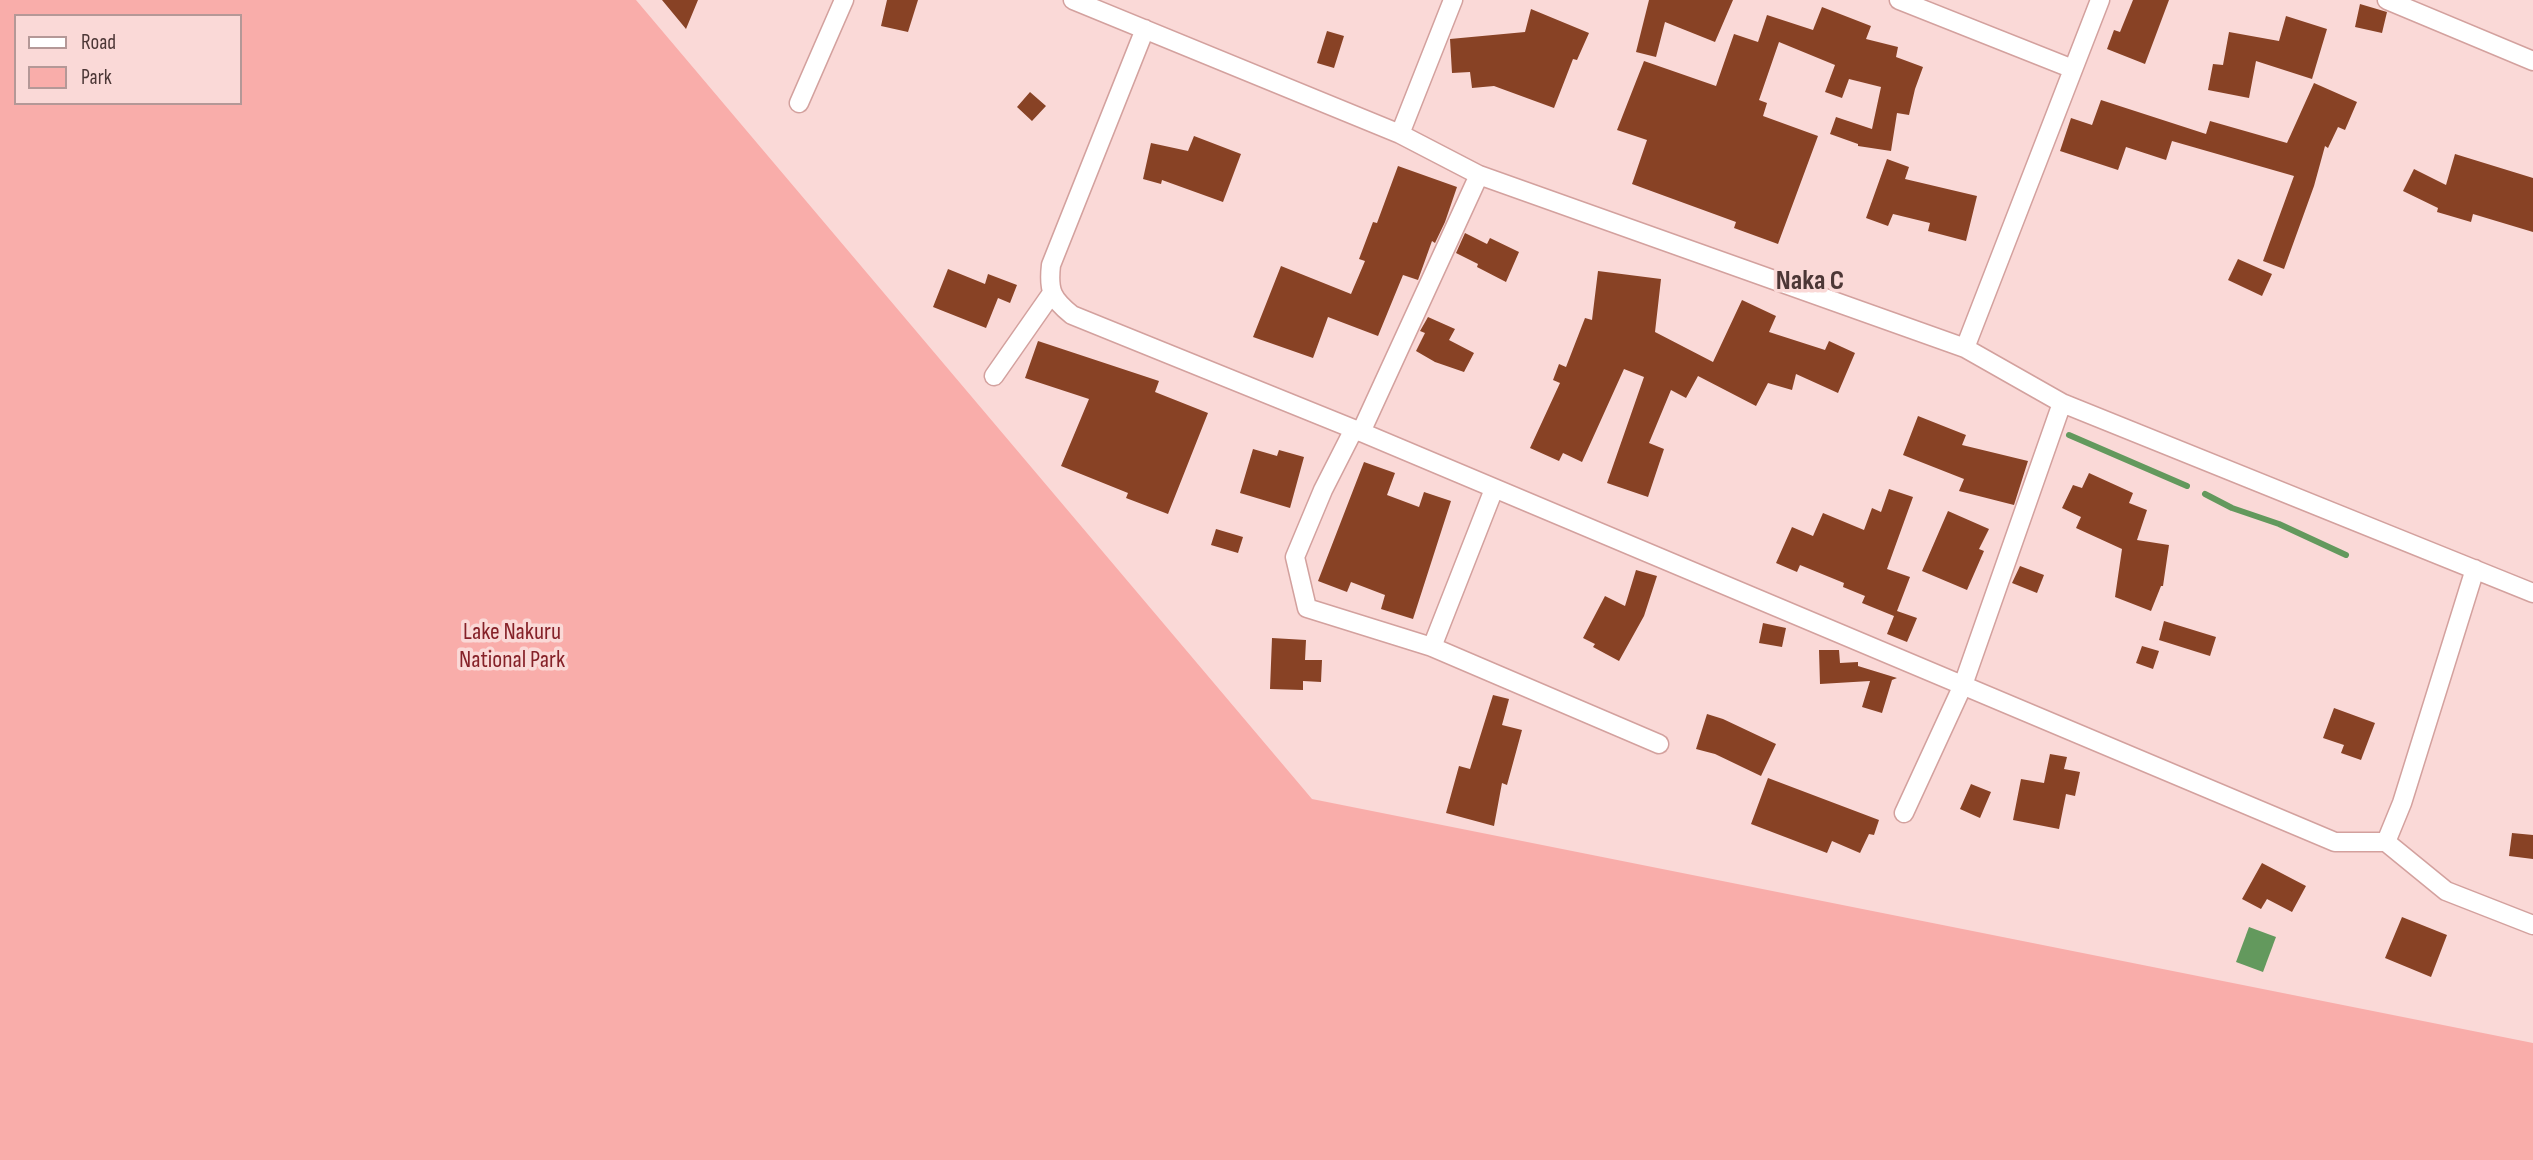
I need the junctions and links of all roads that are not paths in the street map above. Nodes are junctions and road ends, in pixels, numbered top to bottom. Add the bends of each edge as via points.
1 (844, 0) edge
2 (1073, 0) edge
3 (1453, 0) edge
4 (1899, 0) edge
5 (2101, 0) edge
6 (2388, 0) edge
7 (1145, 29) junction
8 (2533, 61) edge
9 (2073, 69) junction
10 (799, 103) dead end
11 (1400, 134) junction
12 (1479, 174) junction
13 (1052, 293) junction
14 (1965, 348) junction
15 (995, 376) dead end
16 (2062, 403) junction
17 (1357, 431) junction
18 (1494, 489) junction
19 (2475, 569) junction
20 (2533, 593) edge
21 (1432, 647) junction
22 (1963, 685) junction
23 (1659, 744) dead end
24 (1904, 813) dead end
25 (2386, 842) junction
26 (2533, 925) edge

1 - 10 street
2 - 7 street
3 - 11 street
4 - 9 street
5 - 9 street
6 - 8 street
7 - 11 street
7 - 13 street via 1051,265
9 - 14 street
11 - 12 street
12 - 14 street
12 - 17 street
13 - 15 street
13 - 17 street via 1072,315
14 - 16 street
16 - 19 street
16 - 22 street
17 - 18 street
17 - 21 street via 1323,490 1296,557 1307,608
18 - 21 street
18 - 22 street
19 - 20 street
19 - 25 street
21 - 23 street
22 - 24 street
22 - 25 street via 2335,842
25 - 26 street via 2446,891

